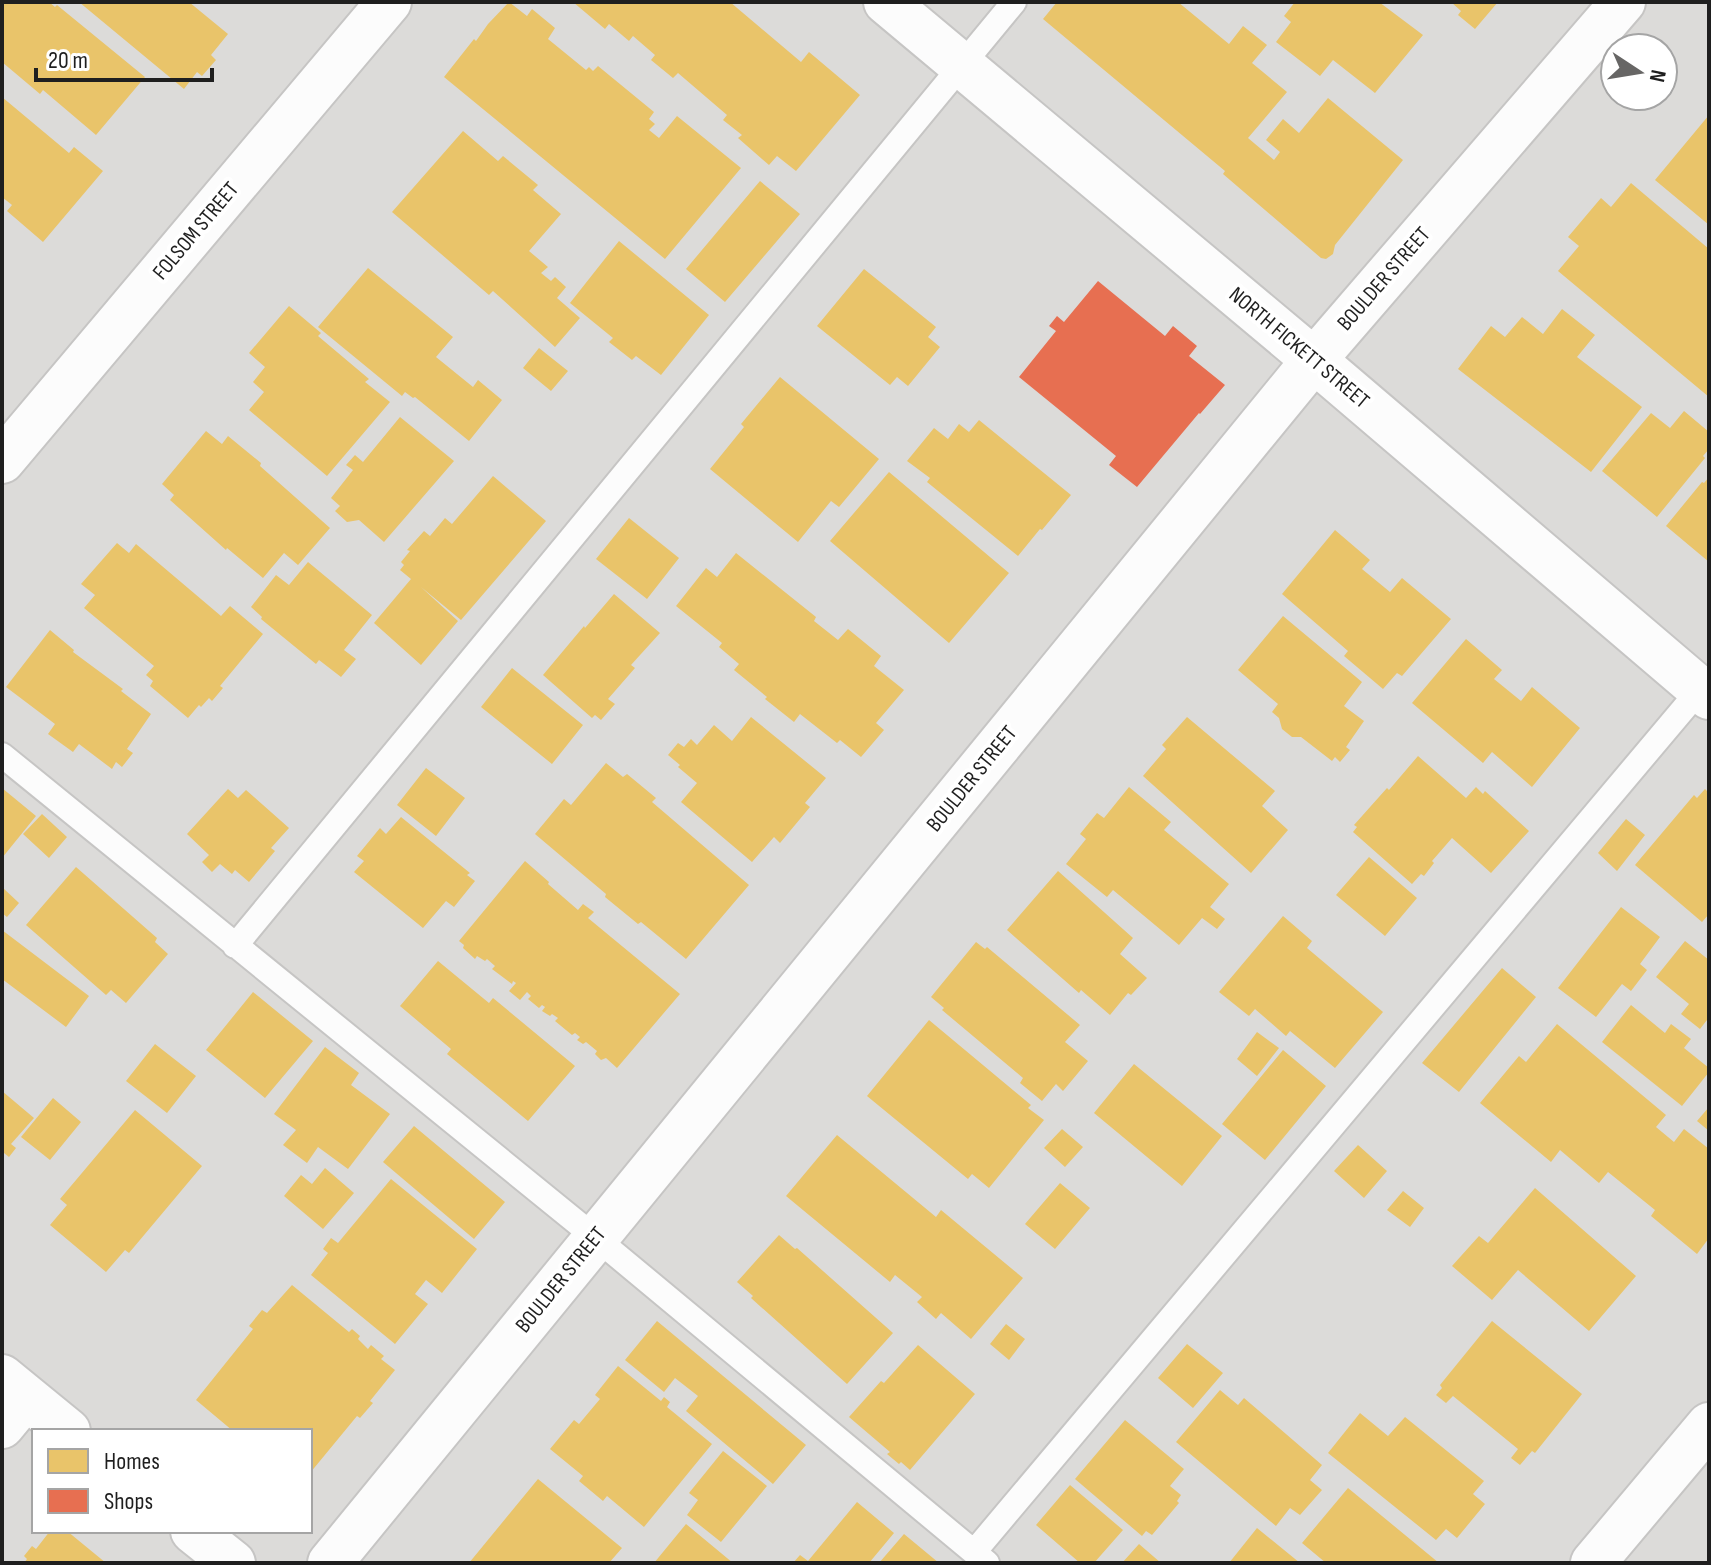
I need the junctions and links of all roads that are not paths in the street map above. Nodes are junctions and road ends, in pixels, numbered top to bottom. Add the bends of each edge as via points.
1 (389, 2) edge
2 (886, 2) edge
3 (1014, 2) edge
4 (1623, 2) edge
5 (962, 65) junction
6 (1314, 360) junction
7 (2, 461) edge
8 (1706, 689) edge
9 (2, 755) edge
10 (235, 946) junction
11 (596, 1238) junction
12 (10, 1400) edge
13 (1709, 1425) edge
14 (64, 1429) edge
15 (196, 1533) edge
16 (980, 1558) edge
17 (233, 1563) edge
18 (330, 1563) edge
19 (1593, 1563) edge

1 - 7 street, FOLSOM STREET
2 - 5 street, NORTH FICKETT STREET
3 - 5 lane
4 - 6 street, BOULDER STREET
5 - 6 street, NORTH FICKETT STREET
5 - 10 lane
6 - 8 street, NORTH FICKETT STREET
6 - 11 street, BOULDER STREET
8 - 16 lane
9 - 10 lane
10 - 11 lane
11 - 16 lane
11 - 18 street, BOULDER STREET
12 - 14 street
13 - 19 street
15 - 17 street

